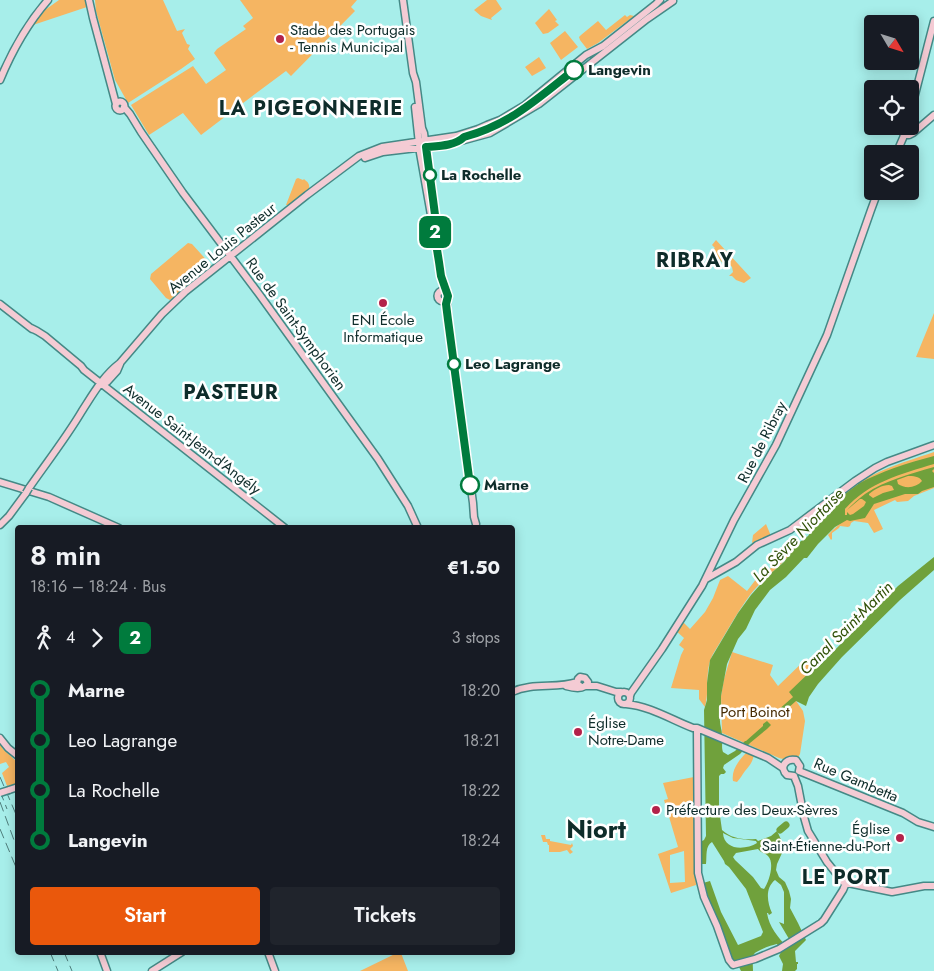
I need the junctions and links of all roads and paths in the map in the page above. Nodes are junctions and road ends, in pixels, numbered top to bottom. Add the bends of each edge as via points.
1 (90, 0) edge
2 (403, 0) edge
3 (660, 0) edge
4 (674, 0) edge
5 (48, 1) edge
6 (934, 21) edge
7 (413, 73) junction
8 (0, 80) edge
9 (919, 80) edge
10 (541, 92) junction
11 (546, 98) junction
12 (934, 115) edge
13 (919, 128) edge
14 (424, 133) junction
15 (463, 134) junction
16 (422, 144) junction
17 (874, 200) edge
18 (231, 256) junction
19 (443, 291) junction
20 (444, 301) junction
21 (0, 304) edge
22 (102, 384) junction
23 (934, 445) edge
24 (0, 482) edge
25 (0, 525) edge
26 (112, 525) edge
27 (281, 525) edge
28 (417, 525) edge
29 (478, 525) edge
30 (706, 579) junction
31 (515, 691) edge
32 (625, 697) junction
33 (697, 728) junction
34 (0, 733) edge
35 (0, 738) edge
36 (15, 749) edge
37 (15, 754) edge
38 (784, 765) junction
39 (796, 773) junction
40 (15, 788) edge
41 (0, 793) edge
42 (934, 827) edge
43 (846, 883) junction
44 (934, 886) edge
45 (101, 955) edge
46 (177, 955) edge
47 (269, 955) edge
48 (107, 971) edge
49 (152, 971) edge
50 (275, 971) edge

1 - 18 main road, Rue de Saint-Symphorien via 116,109 130,114
2 - 7 main road
3 - 10 main road
4 - 11 main road
5 - 8 main road via 18,40
6 - 9 main road
7 - 14 main road
7 - 16 main road
10 - 11 main road
10 - 15 main road via 497,122
11 - 16 main road via 490,133 450,144
12 - 13 main road
14 - 15 main road via 436,136
14 - 16 main road
15 - 16 main road
16 - 18 main road, Avenue Louis Pasteur via 350,163
16 - 19 main road
17 - 30 main road, Rue de Ribray via 825,339 776,445 734,520
18 - 22 main road, Avenue Louis Pasteur via 170,306
18 - 28 main road, Rue de Saint-Symphorien via 378,459 405,500
19 - 20 main road via 448,296
19 - 20 main road via 437,296
20 - 29 main road
21 - 22 main road, Avenue Saint-Jean-d'Angély via 45,336
22 - 25 main road, Avenue Louis Pasteur
22 - 27 main road, Avenue Saint-Jean-d'Angély
23 - 30 main road via 876,468 790,530 757,545
24 - 26 main road via 49,497
30 - 32 main road, Rue de Ribray via 669,639
31 - 32 main road via 534,686 582,684 598,686
32 - 33 main road via 637,705
33 - 38 main road
33 - 43 main road via 698,873 724,947 735,964 779,949 824,920
34 - 36 main road
35 - 37 main road
38 - 39 main road via 786,774
38 - 39 main road via 790,759 797,761 800,766
39 - 42 main road, Rue Gambetta
39 - 43 main road via 808,831 840,880
40 - 41 main road, bridge
43 - 44 main road via 892,892
45 - 48 main road
46 - 49 main road
47 - 50 main road

